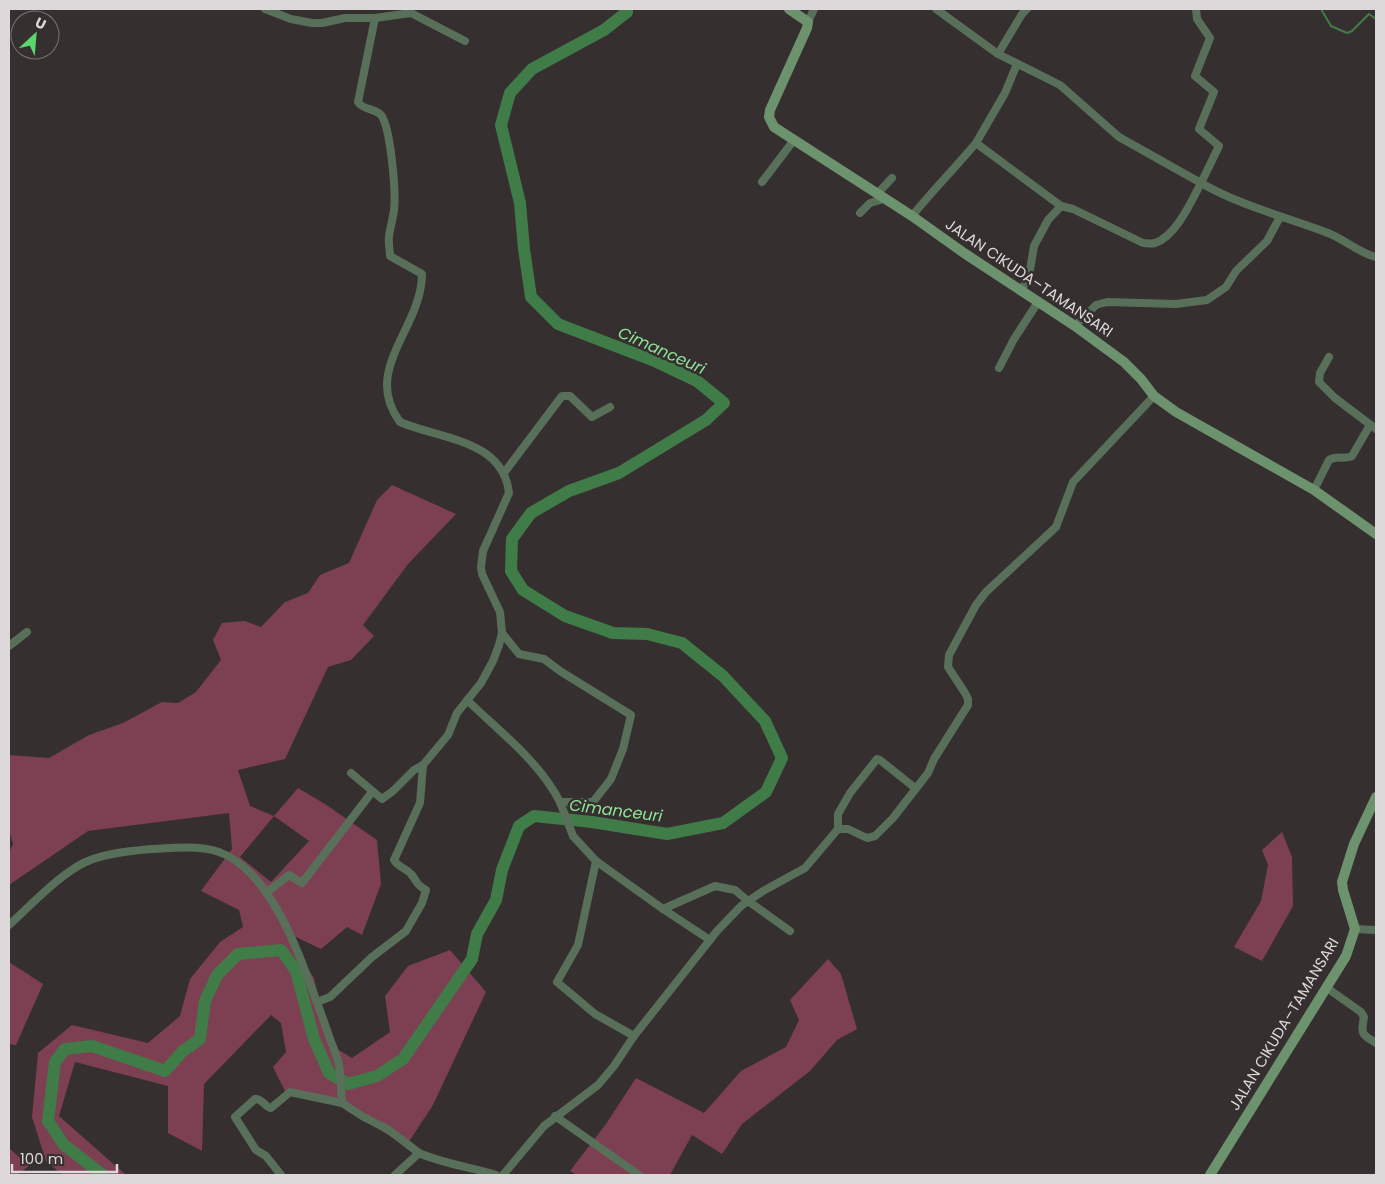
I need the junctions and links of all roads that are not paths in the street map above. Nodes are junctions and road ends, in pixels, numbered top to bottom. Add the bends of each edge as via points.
1 (265, 9) edge
2 (789, 9) edge
3 (814, 9) edge
4 (936, 9) edge
5 (1027, 9) edge
6 (1196, 9) edge
7 (411, 11) edge
8 (375, 18) junction
9 (808, 22) junction
10 (465, 42) dead end
11 (998, 54) junction
12 (1017, 64) junction
13 (794, 140) junction
14 (976, 143) junction
15 (892, 178) dead end
16 (762, 182) dead end
17 (1201, 184) junction
18 (881, 196) junction
19 (1061, 206) junction
20 (860, 213) dead end
21 (912, 216) junction
22 (1280, 217) junction
23 (1376, 258) edge
24 (1021, 291) junction
25 (1038, 302) junction
26 (1075, 326) junction
27 (1329, 356) dead end
28 (998, 368) dead end
29 (1154, 396) junction
30 (610, 407) dead end
31 (1373, 427) edge
32 (504, 473) junction
33 (1314, 490) junction
34 (1376, 534) edge
35 (27, 632) dead end
36 (502, 633) junction
37 (9, 646) edge
38 (467, 700) junction
39 (423, 764) junction
40 (351, 773) dead end
41 (915, 788) junction
42 (372, 792) junction
43 (1376, 797) edge
44 (560, 802) dead end
45 (838, 830) junction
46 (596, 861) junction
47 (266, 893) junction
48 (748, 901) junction
49 (663, 909) junction
50 (9, 925) edge
51 (1355, 929) junction
52 (1376, 930) edge
53 (790, 931) dead end
54 (710, 940) junction
55 (1327, 988) junction
56 (317, 1002) junction
57 (634, 1036) junction
58 (1376, 1043) edge
59 (342, 1103) junction
60 (555, 1116) junction
61 (420, 1154) junction
62 (281, 1175) edge
63 (396, 1175) edge
64 (496, 1175) edge
65 (502, 1175) edge
66 (639, 1175) edge
67 (1210, 1175) edge

1 - 8 street via 312,23
2 - 9 street
3 - 9 street
4 - 11 street
5 - 11 street
6 - 17 street via 1197,19 1210,38 1195,76 1214,92 1199,128 1219,146
7 - 8 street
7 - 10 street
8 - 32 street via 358,102 381,116 390,150 395,195 389,237 390,256 422,274 422,288 415,311 388,367 387,393 400,422 472,445 492,459
9 - 13 street, JALAN CIKUDA–TAMANSARI via 769,117 774,127
11 - 12 street
12 - 14 street via 1005,93
12 - 17 street via 1060,86 1119,137
13 - 16 street
13 - 18 street, JALAN CIKUDA–TAMANSARI
14 - 19 street
14 - 21 street
15 - 18 street
17 - 19 street via 1171,232 1154,243 1143,244
17 - 22 street
18 - 20 street
18 - 21 street, JALAN CIKUDA–TAMANSARI
19 - 24 street via 1048,220 1034,246 1029,276
21 - 24 street, JALAN CIKUDA–TAMANSARI
22 - 23 street via 1329,234
22 - 26 street via 1267,241 1236,271 1226,287 1207,300 1176,304 1107,302 1096,305
24 - 25 street, JALAN CIKUDA–TAMANSARI
25 - 26 street, JALAN CIKUDA–TAMANSARI
25 - 28 street
26 - 29 street, JALAN CIKUDA–TAMANSARI via 1124,362
27 - 31 street via 1319,382
29 - 33 street, JALAN CIKUDA–TAMANSARI via 1176,412
29 - 41 street via 1073,482 1056,527 976,605 949,656 948,667 965,693 968,705 928,773
30 - 32 street via 592,417 570,396 562,396
31 - 33 street via 1352,456 1329,460
32 - 36 street via 509,493 487,541 481,567 500,612
33 - 34 street, JALAN CIKUDA–TAMANSARI
35 - 37 street
36 - 38 street via 493,661
36 - 38 street via 519,654 544,659 631,715 612,779 593,802 560,802 552,787 515,743
38 - 39 street via 457,712 448,735
39 - 42 street via 382,799
39 - 56 street via 420,802 394,860 412,874 417,885 426,890 422,903 406,931 372,957 330,997
40 - 42 street
41 - 45 street via 893,818 874,836 867,838 848,829
41 - 45 street via 877,759 838,814
42 - 47 street via 302,882 289,875
43 - 51 street, JALAN CIKUDA–TAMANSARI via 1354,844 1342,882
44 - 46 street via 573,836
45 - 48 street via 805,868
46 - 49 street
46 - 57 street via 578,945 556,982 595,1014
47 - 50 street via 245,869 219,852 176,847 138,850 79,865
47 - 56 street via 293,938
48 - 49 street via 735,890 716,886
48 - 53 street
48 - 54 street
49 - 54 street
51 - 52 street
51 - 55 street, JALAN CIKUDA–TAMANSARI via 1346,956
54 - 57 street
55 - 58 street via 1361,1012 1364,1036
55 - 67 street, JALAN CIKUDA–TAMANSARI
56 - 59 street via 339,1064
57 - 60 street via 598,1084
59 - 61 street via 389,1130
59 - 62 street via 290,1092 271,1108 255,1099 234,1117 256,1150 266,1156
60 - 65 street
60 - 66 street
61 - 63 street
61 - 64 street

